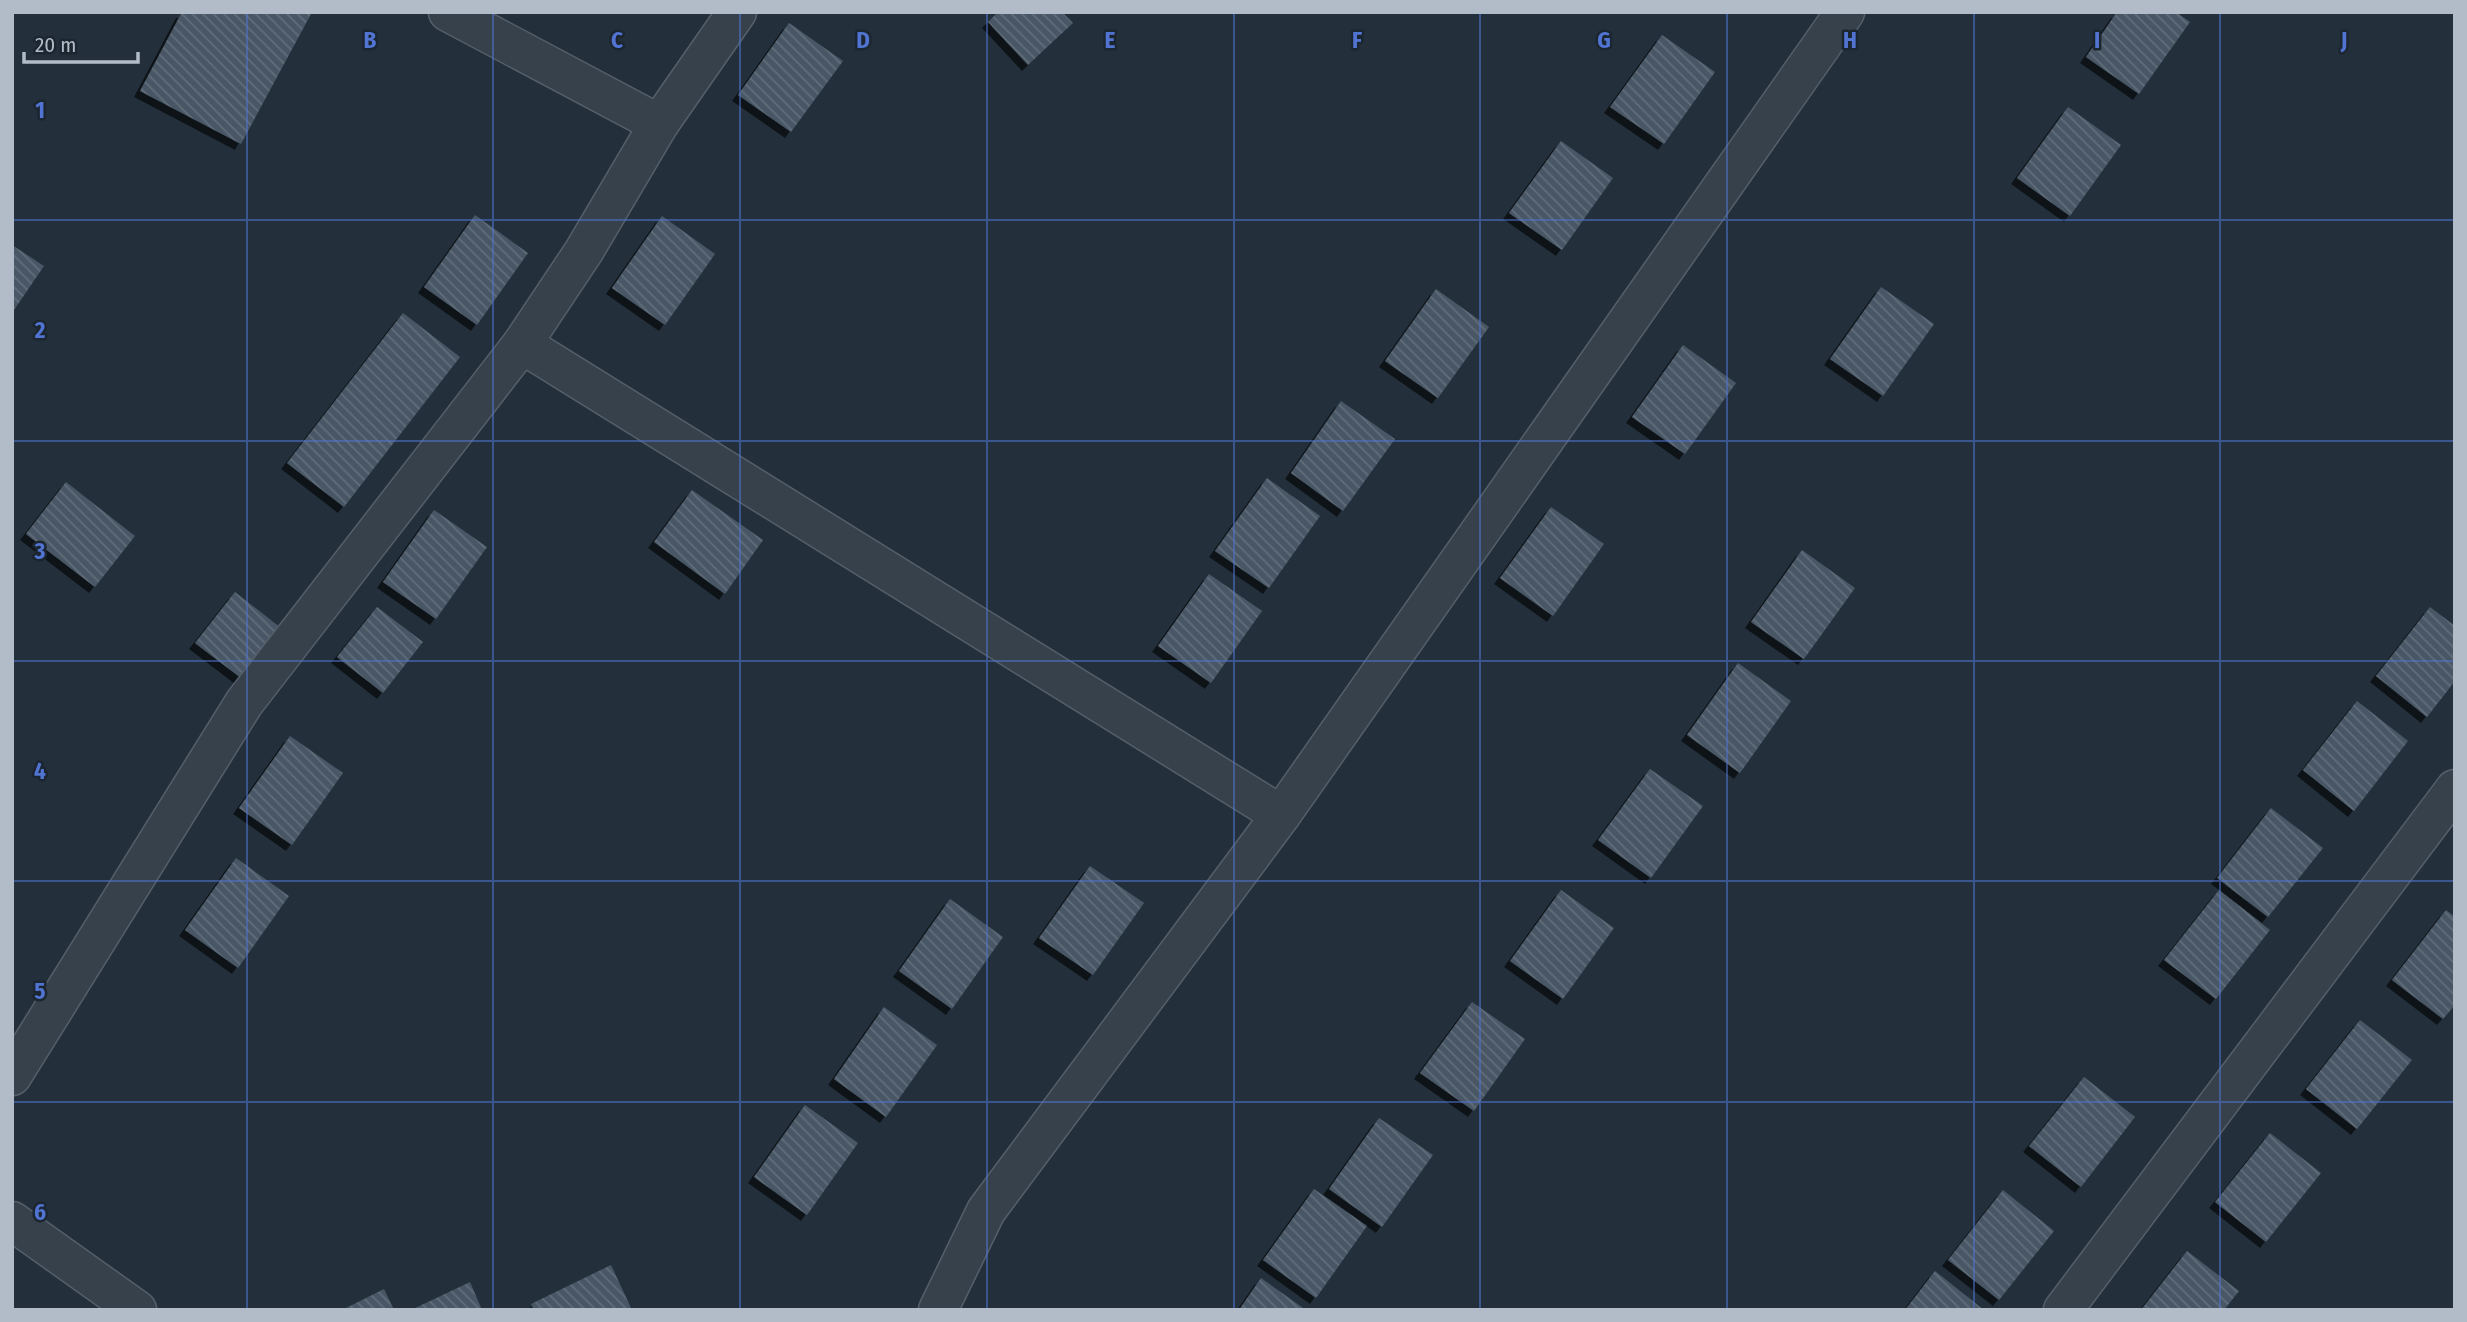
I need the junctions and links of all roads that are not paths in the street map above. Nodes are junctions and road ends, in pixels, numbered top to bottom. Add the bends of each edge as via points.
1 (448, 12) edge
2 (737, 12) edge
3 (1845, 12) edge
4 (659, 124) junction
5 (522, 344) junction
6 (2455, 789) edge
7 (1281, 815) junction
8 (12, 1076) edge
9 (12, 1221) edge
10 (941, 1309) edge
11 (137, 1310) edge
12 (2063, 1310) edge

1 - 4 street
2 - 4 street
3 - 7 street
4 - 5 street
5 - 7 street
5 - 8 street via 244,703
6 - 12 street
7 - 10 street via 986,1211
9 - 11 street

